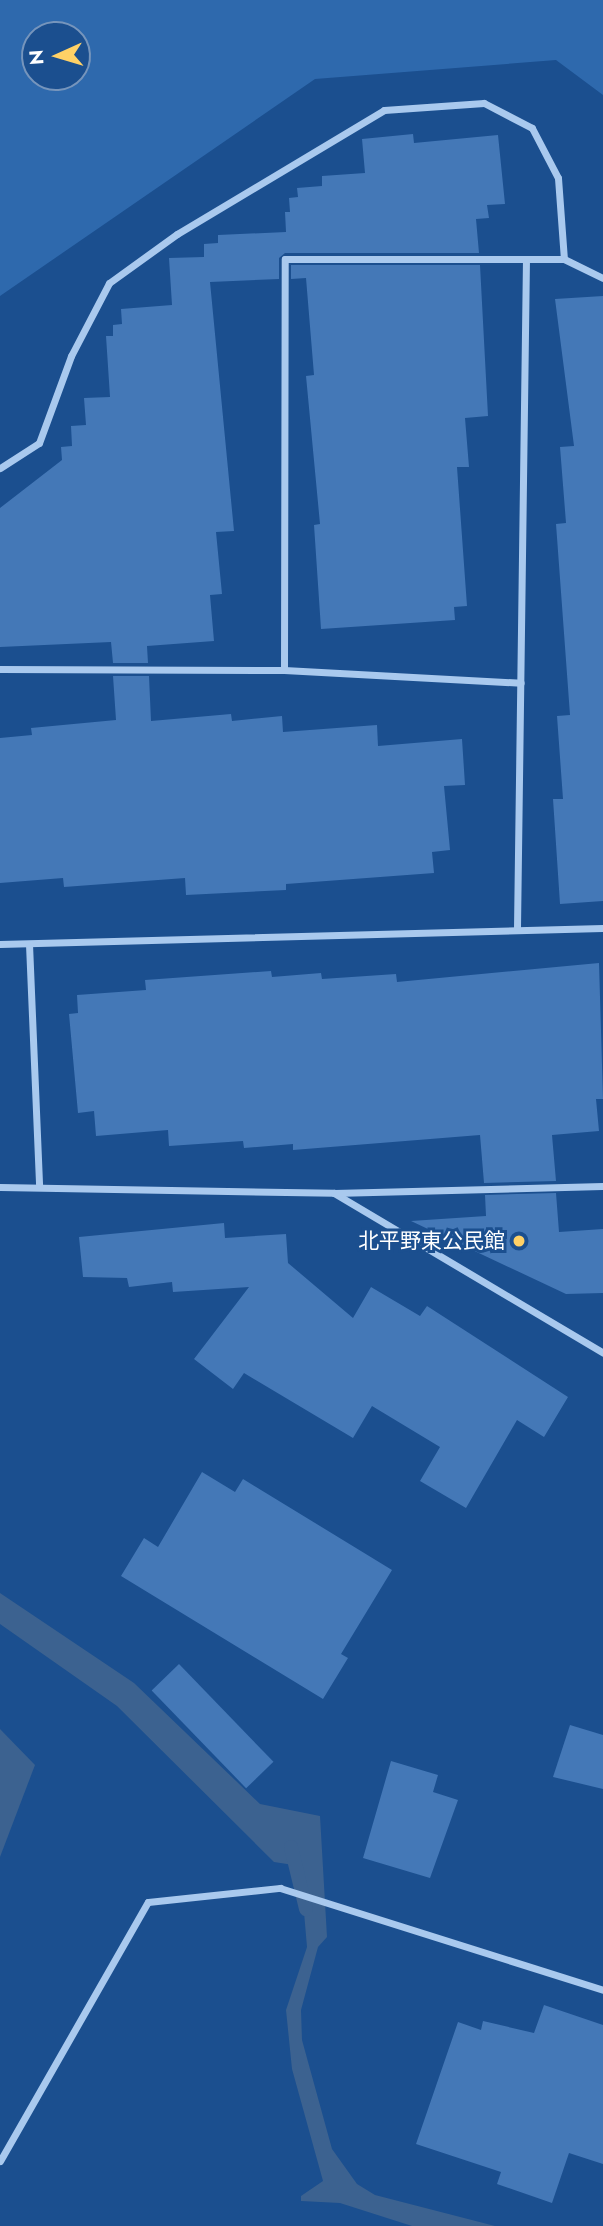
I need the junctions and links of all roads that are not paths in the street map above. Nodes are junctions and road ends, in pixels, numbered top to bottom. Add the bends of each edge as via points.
1 (526, 259) junction
2 (564, 259) junction
3 (603, 278) edge
4 (0, 468) edge
5 (0, 669) edge
6 (284, 670) junction
7 (521, 683) junction
8 (517, 928) junction
9 (603, 928) edge
10 (0, 944) edge
11 (29, 944) junction
12 (39, 1186) junction
13 (603, 1186) edge
14 (0, 1187) edge
15 (334, 1193) junction
16 (603, 1353) edge
17 (603, 1990) edge
18 (0, 2161) edge

1 - 2 street
1 - 6 street via 285,259
1 - 7 street
2 - 3 street
2 - 4 street via 558,178 532,128 484,103 384,110 177,234 109,283 71,356 39,443
5 - 6 street
6 - 7 street
7 - 8 street
8 - 9 street
8 - 11 street
10 - 11 street
11 - 12 street
12 - 14 street
12 - 15 street
13 - 15 street
15 - 16 street
17 - 18 street via 343,1904 280,1888 148,1902

